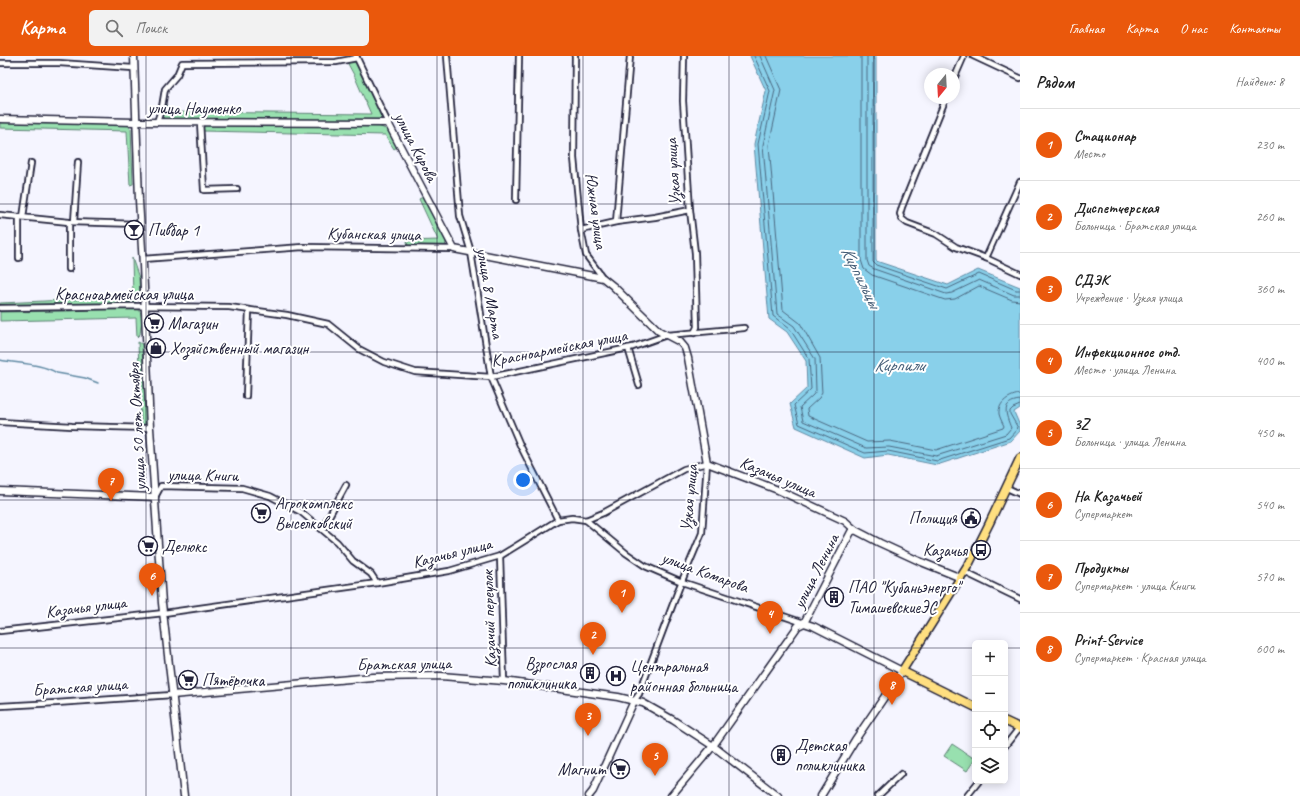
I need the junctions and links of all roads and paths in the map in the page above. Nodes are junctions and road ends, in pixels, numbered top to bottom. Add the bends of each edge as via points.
1 (134, 56) edge
2 (447, 56) edge
3 (519, 56) edge
4 (575, 56) edge
5 (630, 56) edge
6 (684, 56) edge
7 (964, 56) edge
8 (973, 56) edge
9 (357, 57) edge
10 (0, 63) edge
11 (134, 68) junction
12 (959, 68) edge
13 (1020, 78) edge
14 (944, 104) edge
15 (0, 119) edge
16 (135, 122) junction
17 (157, 122) junction
18 (200, 122) junction
19 (388, 123) junction
20 (78, 162) dead end
21 (31, 163) dead end
22 (1020, 182) edge
23 (237, 189) dead end
24 (516, 200) dead end
25 (690, 210) junction
26 (0, 215) edge
27 (21, 217) junction
28 (71, 222) junction
29 (616, 222) junction
30 (140, 224) junction
31 (581, 230) junction
32 (454, 249) junction
33 (471, 252) junction
34 (19, 258) dead end
35 (986, 258) junction
36 (143, 259) junction
37 (69, 269) dead end
38 (1020, 274) edge
39 (603, 278) junction
40 (144, 306) junction
41 (0, 308) edge
42 (249, 310) junction
43 (744, 328) dead end
44 (694, 333) junction
45 (668, 335) junction
46 (628, 348) junction
47 (491, 377) junction
48 (639, 385) dead end
49 (246, 396) dead end
50 (0, 422) edge
51 (150, 428) junction
52 (1020, 458) edge
53 (707, 463) junction
54 (346, 485) dead end
55 (1007, 488) junction
56 (0, 491) edge
57 (1020, 494) edge
58 (155, 497) junction
59 (558, 520) junction
60 (586, 520) junction
61 (322, 529) junction
62 (855, 530) junction
63 (500, 556) junction
64 (963, 575) junction
65 (682, 582) junction
66 (377, 583) junction
67 (1020, 599) edge
68 (164, 612) junction
69 (804, 624) junction
70 (0, 631) edge
71 (902, 671) junction
72 (504, 681) junction
73 (172, 695) junction
74 (634, 701) junction
75 (0, 706) edge
76 (972, 706) edge
77 (1008, 722) edge
78 (1020, 727) edge
79 (1008, 742) edge
80 (713, 746) junction
81 (901, 774) dead end
82 (977, 784) edge
83 (970, 795) edge
84 (184, 796) edge
85 (589, 796) edge
86 (671, 796) edge
87 (778, 796) edge
88 (821, 796) edge
89 (878, 796) edge

1 - 11 main road, улица 50 лет Октября
2 - 33 street, улица 8 Марта via 460,216
3 - 24 street
4 - 31 street, Южная улица via 574,158
5 - 29 street
6 - 25 street, Узкая улица via 683,101
7 - 12 street
8 - 13 street
9 - 17 street via 336,62 182,63 165,89
9 - 19 street, улица Кирова
10 - 11 street via 59,63
11 - 16 main road, улица 50 лет Октября
14 - 35 street via 900,214 906,223 936,234 956,248
15 - 16 main road, улица Науменко
16 - 17 main road, улица Науменко
16 - 30 main road, улица 50 лет Октября
17 - 18 main road, улица Науменко
18 - 19 main road, улица Науменко
18 - 23 street via 204,190
19 - 32 main road, улица Кирова
20 - 28 street
21 - 27 street
22 - 35 street
25 - 29 street
25 - 44 street, Узкая улица via 695,253 697,327
26 - 27 street
27 - 28 street
27 - 34 street
28 - 30 street
28 - 37 street
29 - 31 street
30 - 36 main road, улица 50 лет Октября
31 - 39 street, Южная улица via 586,255
32 - 33 main road, Кубанская улица
32 - 36 street, Кубанская улица via 303,248
33 - 39 main road, Кубанская улица
33 - 47 street, улица 8 Марта
35 - 38 street
36 - 40 main road, улица 50 лет Октября
39 - 45 main road, Южная улица via 659,331
40 - 41 street, Красноармейская улица
40 - 42 street, Красноармейская улица via 229,307
40 - 51 main road, улица 50 лет Октября
42 - 47 street, Красноармейская улица via 287,314 328,324 359,349 384,362 415,372
42 - 49 street
43 - 44 street, Красноармейская улица
44 - 45 street, Красноармейская улица
45 - 46 street, Красноармейская улица
45 - 53 main road, Узкая улица via 683,344 688,358
46 - 47 street, Красноармейская улица
46 - 48 street
47 - 59 street, улица 8 Марта via 520,445
50 - 51 street
51 - 58 main road, улица 50 лет Октября
52 - 55 main road
53 - 60 street, Казачья улица via 684,469
53 - 62 main road, Казачья улица via 778,490 845,521
53 - 65 street, Узкая улица via 702,533
54 - 61 street
55 - 57 street
55 - 64 main road
56 - 58 main road, улица Книги
58 - 61 street, улица Книги via 161,486 242,488 270,496 301,512
58 - 68 main road, улица 50 лет Октября
59 - 60 street, Казачья улица
59 - 63 street, Казачья улица
60 - 65 street, улица Комарова via 645,566
61 - 66 street, улица Книги via 371,574
62 - 64 main road, Казачья улица via 919,561
62 - 69 main road, улица Ленина
63 - 66 street, Казачья улица via 450,571
63 - 72 street, Казачий переулок
64 - 67 street, Казачья улица
64 - 71 main road
65 - 69 street, улица Комарова
65 - 74 street, Узкая улица via 639,694
66 - 68 street, Казачья улица
68 - 70 street, Казачья улица
68 - 73 main road, улица 50 лет Октября
69 - 71 main road, улица Комарова via 813,626
69 - 80 main road, улица Ленина via 798,626
71 - 76 main road, улица Комарова
71 - 88 main road
72 - 73 main road, Братская улица via 441,676 372,677
72 - 74 main road, Братская улица
73 - 75 street, Братская улица
73 - 84 main road, улица 50 лет Октября
74 - 80 main road, Братская улица via 650,706
74 - 85 main road, Узкая улица
77 - 78 main road
78 - 79 street
80 - 86 main road, улица Ленина
80 - 87 main road, Братская улица
81 - 89 street
82 - 83 street

